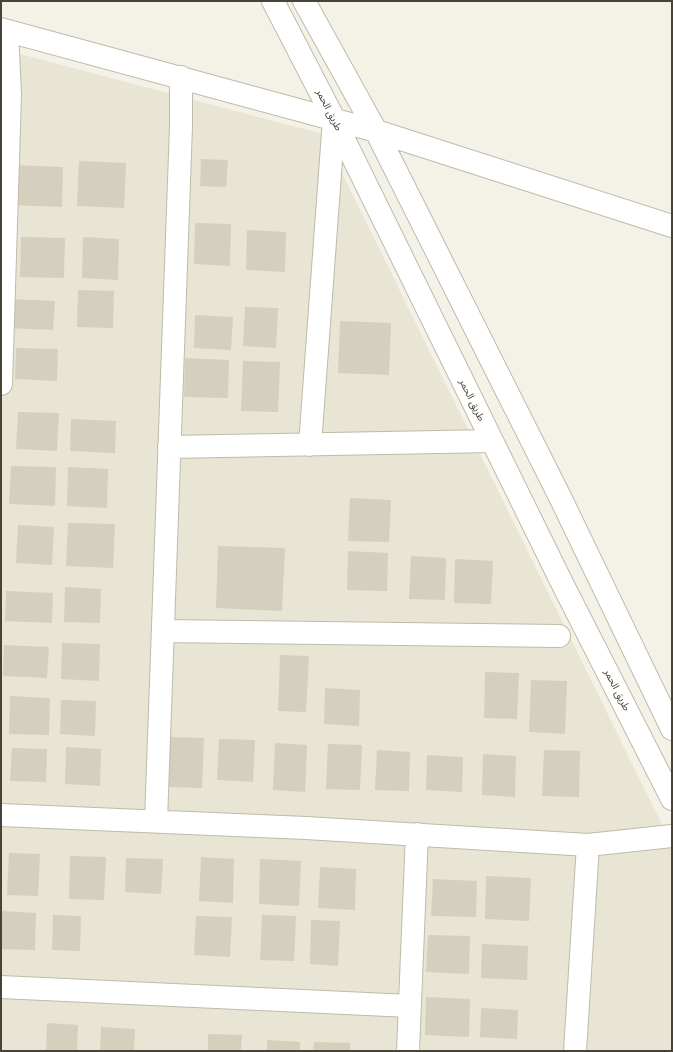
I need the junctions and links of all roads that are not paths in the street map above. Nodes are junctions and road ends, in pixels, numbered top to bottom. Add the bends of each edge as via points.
1 (273, 1) edge
2 (304, 1) edge
3 (4, 30) edge
4 (181, 77) junction
5 (334, 119) junction
6 (376, 131) junction
7 (672, 226) edge
8 (1, 384) edge
9 (492, 441) junction
10 (310, 445) junction
11 (169, 447) junction
12 (163, 631) junction
13 (559, 636) dead end
14 (672, 729) edge
15 (672, 799) edge
16 (1, 815) edge
17 (156, 821) junction
18 (417, 834) junction
19 (672, 836) edge
20 (588, 845) junction
21 (1, 987) edge
22 (410, 1006) junction
23 (408, 1051) edge
24 (575, 1051) edge

1 - 5 street, طريق الحمر
2 - 6 street
3 - 4 street
3 - 8 street via 10,95
4 - 5 street
4 - 11 street
5 - 6 street
5 - 9 street, طريق الحمر
5 - 10 street
6 - 7 street
6 - 14 street via 560,497
9 - 10 street
9 - 15 street, طريق الحمر
10 - 11 street
11 - 12 street
12 - 13 street
12 - 17 street
16 - 17 street
17 - 18 street
18 - 20 street
18 - 22 street
19 - 20 street
20 - 24 street
21 - 22 street
22 - 23 street

